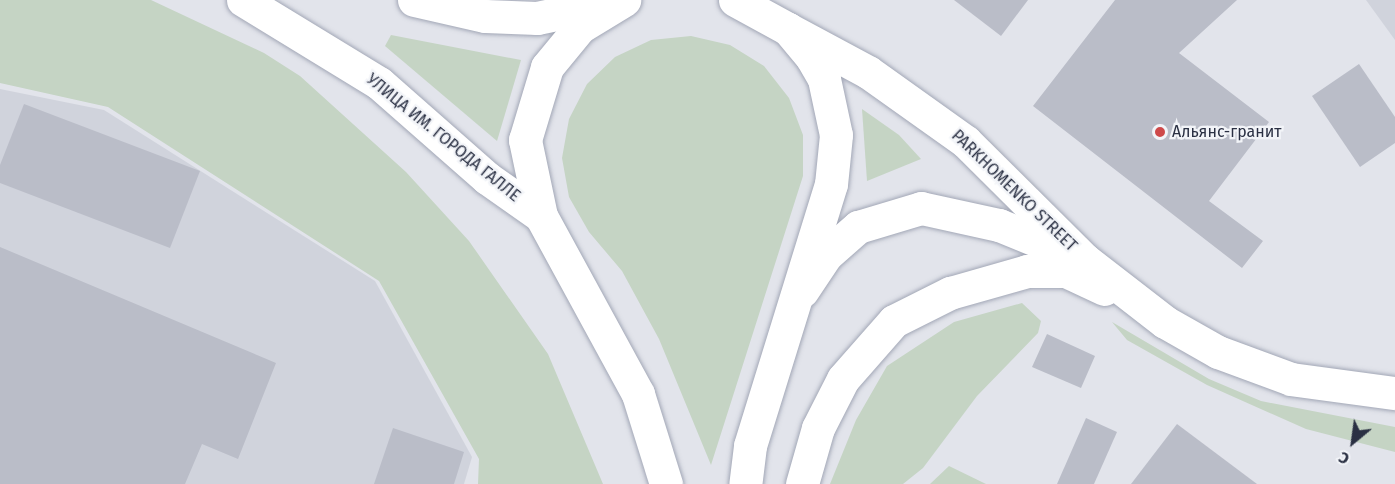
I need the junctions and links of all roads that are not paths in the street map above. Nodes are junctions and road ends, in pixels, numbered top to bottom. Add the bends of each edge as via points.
1 (243, 0) edge
2 (414, 0) edge
3 (624, 0) edge
4 (735, 0) edge
5 (788, 29) junction
6 (541, 216) junction
7 (1086, 260) junction
8 (791, 308) junction
9 (1165, 322) junction
10 (1395, 393) edge
11 (666, 484) edge
12 (745, 484) edge
13 (802, 484) edge

1 - 6 main road, УЛИЦА ИМ. ГОРОДА ГАЛЛЕ via 379,83 487,178
2 - 3 main road via 484,16 537,18
3 - 6 main road via 580,27 543,75 525,140
4 - 5 main road, PARKHOMENKO STREET
5 - 7 main road, PARKHOMENKO STREET via 868,72 966,142
5 - 8 main road via 824,79 836,135 815,242
6 - 11 main road, УЛИЦА ИМ. ГОРОДА ГАЛЛЕ via 638,394
7 - 8 main road, PARKHOMENKO STREET via 999,225 921,208 858,227 826,255
7 - 9 main road, PARKHOMENKO STREET
8 - 12 main road via 750,446
9 - 10 main road, PARKHOMENKO STREET via 1218,352 1291,379
9 - 13 main road via 1066,271 1027,271 950,293 894,321 862,351 819,428

